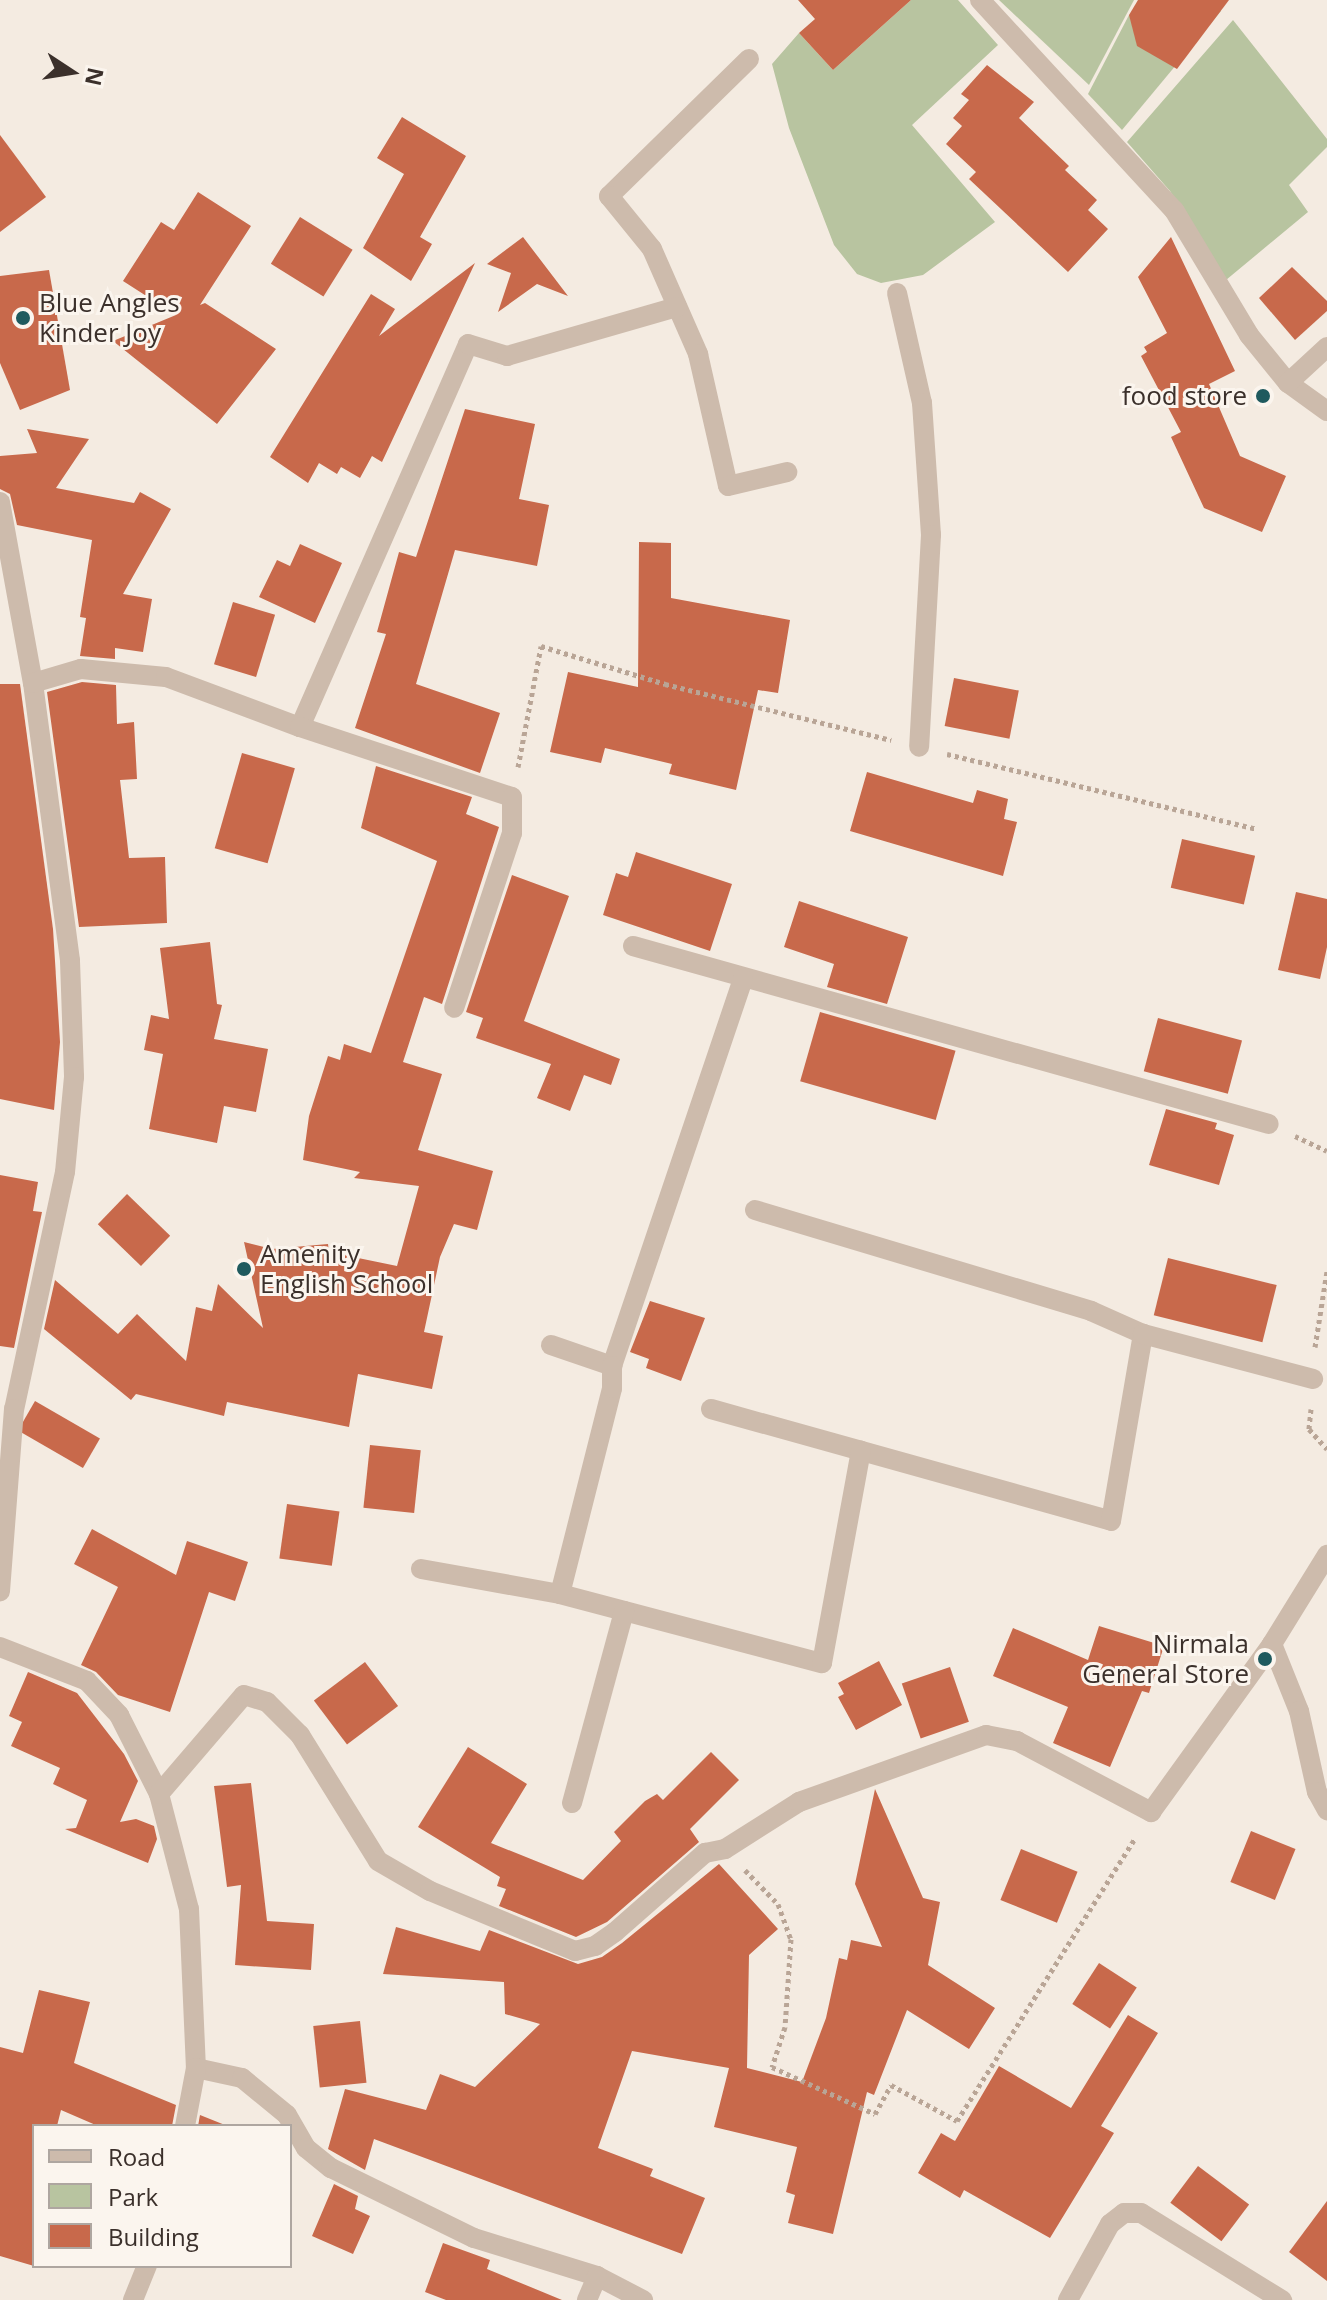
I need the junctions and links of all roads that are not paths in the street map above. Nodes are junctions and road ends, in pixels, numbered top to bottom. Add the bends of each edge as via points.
1 (980, 0) edge
2 (749, 59) dead end
3 (897, 293) dead end
4 (677, 307) junction
5 (1327, 347) edge
6 (1288, 383) junction
7 (1327, 411) edge
8 (787, 472) dead end
9 (0, 502) edge
10 (4, 540) edge
11 (33, 683) junction
12 (300, 727) junction
13 (919, 747) road end
14 (633, 946) dead end
15 (743, 980) junction
16 (454, 1008) dead end
17 (1269, 1124) dead end
18 (755, 1210) dead end
19 (1143, 1334) junction
20 (551, 1345) dead end
21 (612, 1366) junction
22 (1313, 1379) dead end
23 (711, 1409) dead end
24 (7, 1411) edge
25 (861, 1451) junction
26 (1327, 1555) edge
27 (421, 1569) dead end
28 (0, 1591) edge
29 (560, 1594) junction
30 (624, 1611) junction
31 (1272, 1644) junction
32 (0, 1647) edge
33 (159, 1794) junction
34 (572, 1803) dead end
35 (1327, 1810) edge
36 (196, 2068) junction
37 (185, 2124) edge
38 (146, 2268) edge
39 (597, 2276) junction
40 (133, 2300) edge
41 (587, 2300) edge
42 (643, 2300) edge
43 (1068, 2300) edge
44 (1282, 2300) edge

1 - 6 street via 1174,210 1249,335
2 - 4 street via 609,196 652,249
3 - 13 street via 922,403 931,535
4 - 8 street via 698,354 728,486
4 - 12 street via 507,356 468,344
5 - 6 street
6 - 7 street
9 - 10 street
10 - 11 street
11 - 12 street via 81,669 166,677
11 - 24 street via 70,961 74,1077 65,1172
12 - 16 street via 512,797 512,833
14 - 15 street
15 - 17 street
15 - 21 street
18 - 19 street via 1091,1311
19 - 22 street
19 - 25 street via 1111,1521
20 - 21 street
21 - 29 street via 612,1388
23 - 25 street
24 - 28 street
25 - 30 street via 822,1663
26 - 31 street
27 - 29 street
29 - 30 street
30 - 34 street
31 - 33 street via 1151,1812 1017,1741 986,1735 799,1802 725,1849 705,1853 615,1932 595,1946 575,1951 430,1891 378,1861 300,1735 267,1702 244,1695
31 - 35 street via 1299,1711 1317,1792
32 - 33 street via 87,1681 119,1715
33 - 36 street via 189,1909
36 - 37 street
36 - 39 street via 242,2078 287,2115 306,2148 331,2168 474,2238
38 - 40 street
39 - 41 street
39 - 42 street
43 - 44 street via 1110,2224 1124,2213 1141,2213

